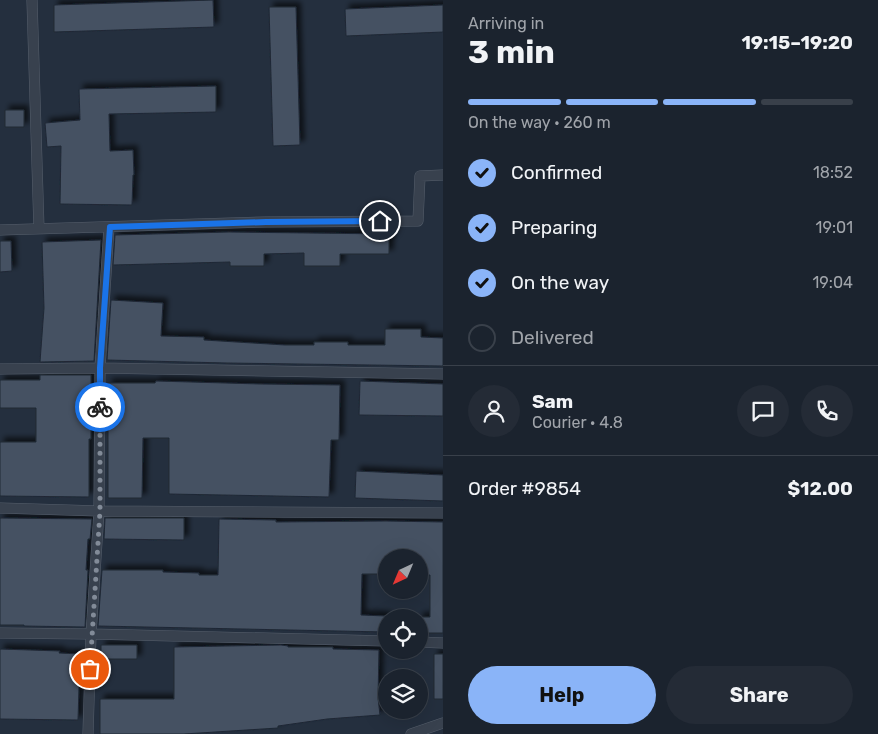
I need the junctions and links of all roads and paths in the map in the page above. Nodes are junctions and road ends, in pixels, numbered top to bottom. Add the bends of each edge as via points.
1 (32, 0) edge
2 (443, 174) edge
3 (110, 227) junction
4 (38, 229) junction
5 (0, 230) edge
6 (0, 368) edge
7 (100, 368) junction
8 (443, 374) edge
9 (0, 508) edge
10 (100, 511) junction
11 (443, 513) edge
12 (0, 634) edge
13 (91, 634) junction
14 (378, 642) edge
15 (428, 642) edge
16 (443, 643) edge
17 (443, 723) edge
18 (88, 734) edge
19 (411, 734) edge

1 - 4 street
2 - 3 street via 420,176 418,221
3 - 4 street
3 - 7 street
4 - 5 street
6 - 7 street
7 - 8 street
7 - 10 street
9 - 10 street
10 - 11 street
10 - 13 street
12 - 13 street
13 - 14 street
13 - 18 street
15 - 16 street
17 - 19 street

